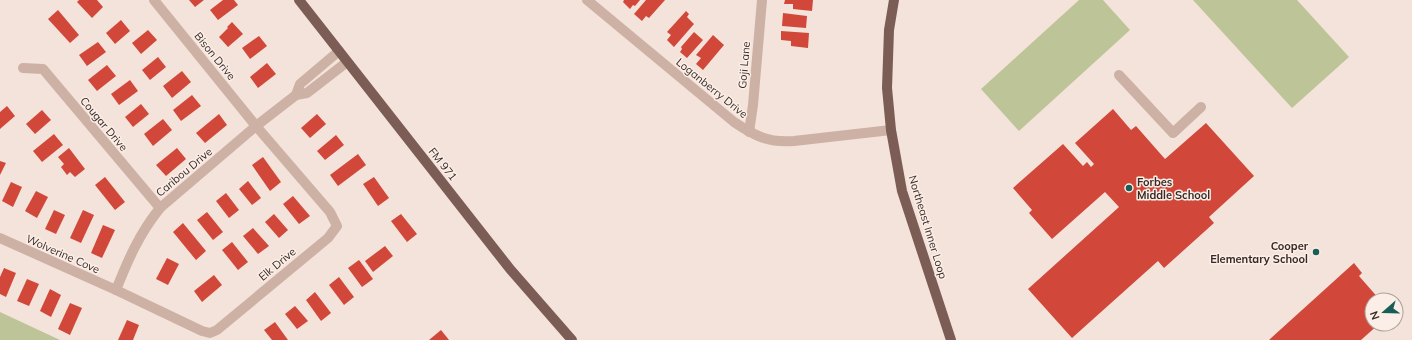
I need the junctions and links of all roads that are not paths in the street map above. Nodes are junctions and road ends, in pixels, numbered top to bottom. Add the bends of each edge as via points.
1 (154, 0) edge
2 (299, 0) edge
3 (587, 0) edge
4 (762, 0) edge
5 (894, 0) edge
6 (339, 51) junction
7 (347, 62) junction
8 (23, 68) dead end
9 (1119, 75) dead end
10 (296, 95) junction
11 (1201, 107) dead end
12 (256, 126) junction
13 (891, 130) junction
14 (749, 132) junction
15 (160, 208) junction
16 (0, 238) edge
17 (116, 290) junction
18 (572, 340) edge
19 (951, 340) edge

1 - 12 street, Bison Drive
2 - 6 main road, FM 971 / FM 971
3 - 14 street, Loganberry Drive via 707,101
4 - 14 street, Goji Lane
5 - 13 main road, Northeast Inner Loop via 889,30 887,88
6 - 7 main road, FM 971 / FM 971
6 - 10 street, Caribou Drive via 300,84
7 - 10 street, Caribou Drive via 307,93
7 - 18 main road, FM 971 / FM 971 via 510,269
8 - 15 street, Cougar Drive via 43,69
9 - 11 street via 1173,134
10 - 12 street, Caribou Drive
12 - 15 street, Caribou Drive
12 - 17 street, Elk Drive via 330,212 337,226 328,238 217,330 210,333
13 - 14 street, Loganberry Drive via 779,142
13 - 19 main road, Northeast Inner Loop via 902,192
15 - 17 street, Caribou Drive via 139,238
16 - 17 street, Wolverine Cove

